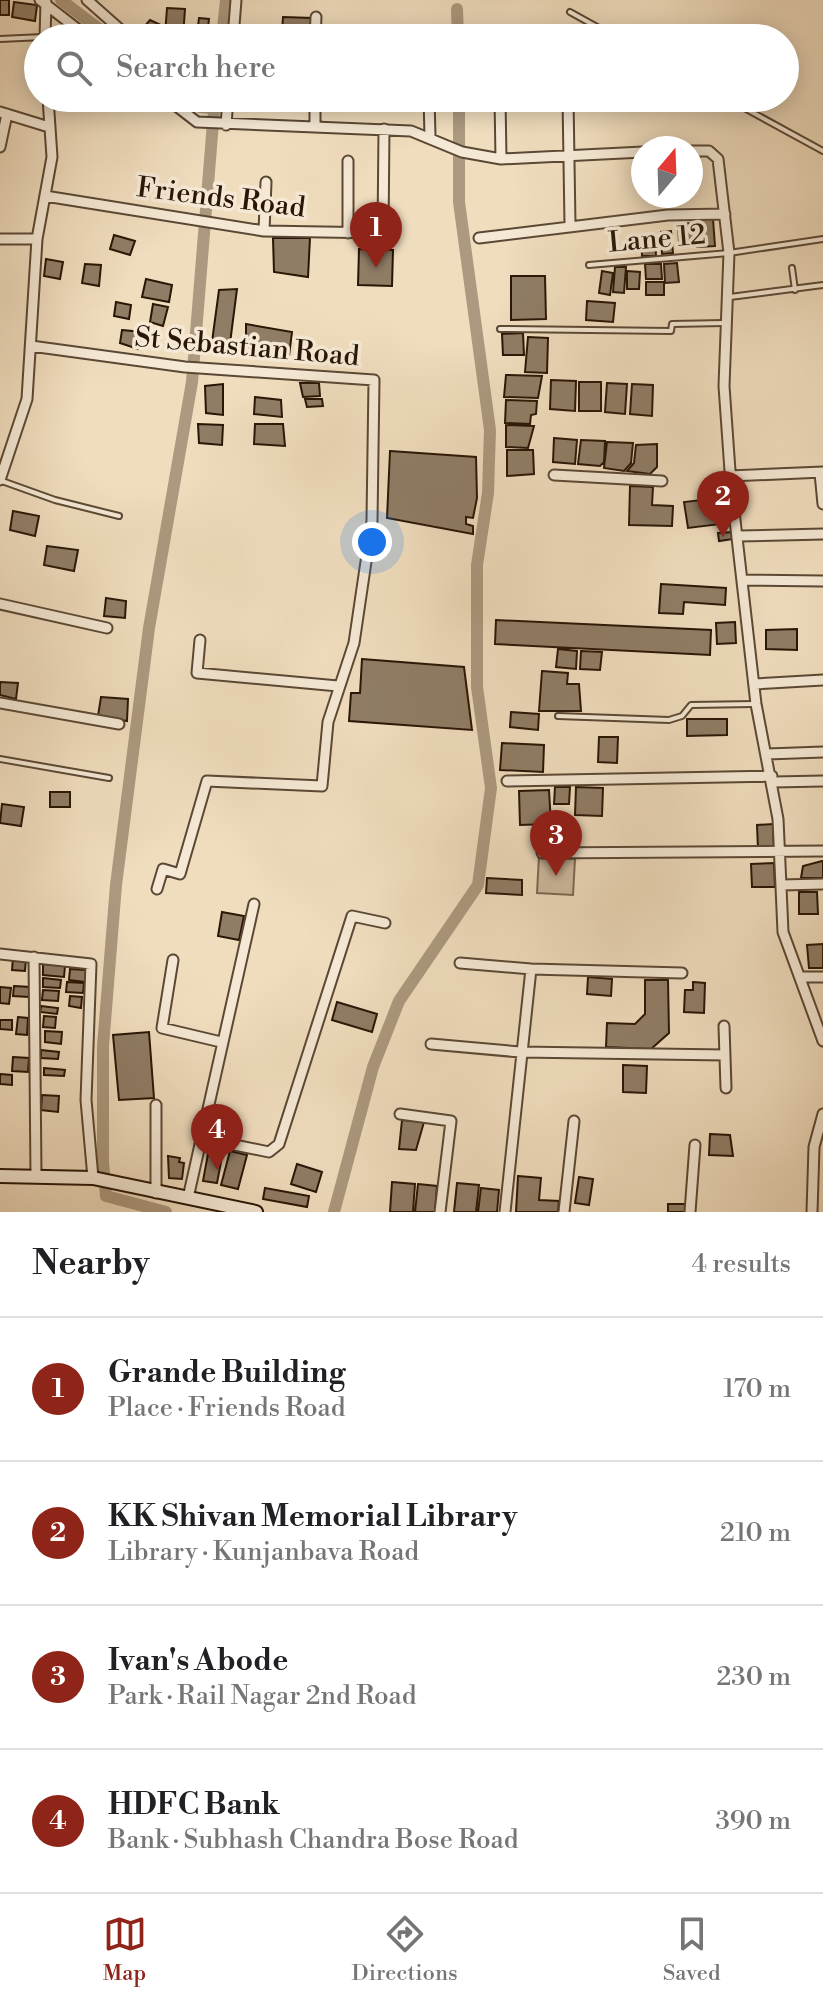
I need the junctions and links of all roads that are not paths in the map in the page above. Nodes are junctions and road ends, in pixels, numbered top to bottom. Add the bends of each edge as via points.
1 (87, 0) edge
2 (236, 0) edge
3 (44, 1) edge
4 (570, 12) dead end
5 (316, 17) dead end
6 (45, 24) edge
7 (72, 24) edge
8 (114, 24) edge
9 (234, 24) edge
10 (316, 24) edge
11 (592, 24) edge
12 (24, 38) edge
13 (0, 39) edge
14 (48, 112) edge
15 (184, 112) edge
16 (227, 112) edge
17 (315, 112) edge
18 (429, 112) edge
19 (500, 112) edge
20 (568, 112) edge
21 (752, 112) edge
22 (4, 113) edge
23 (226, 125) junction
24 (315, 126) junction
25 (49, 127) junction
26 (384, 129) junction
27 (430, 136) junction
28 (0, 147) edge
29 (703, 151) edge
30 (823, 151) edge
31 (631, 153) edge
32 (566, 156) junction
33 (501, 159) junction
34 (348, 161) dead end
35 (266, 182) dead end
36 (45, 196) junction
37 (725, 214) junction
38 (570, 225) junction
39 (264, 231) junction
40 (348, 233) junction
41 (479, 238) dead end
42 (0, 239) edge
43 (37, 239) junction
44 (823, 239) edge
45 (729, 253) junction
46 (589, 265) dead end
47 (792, 268) dead end
48 (823, 285) edge
49 (795, 290) junction
50 (728, 297) junction
51 (725, 323) junction
52 (500, 329) dead end
53 (31, 346) junction
54 (822, 472) edge
55 (554, 475) dead end
56 (730, 476) junction
57 (0, 480) edge
58 (662, 481) dead end
59 (823, 504) edge
60 (119, 516) dead end
61 (823, 534) edge
62 (739, 536) junction
63 (743, 580) junction
64 (823, 581) edge
65 (0, 604) edge
66 (107, 628) dead end
67 (200, 640) dead end
68 (823, 680) edge
69 (755, 684) junction
70 (338, 686) junction
71 (0, 703) edge
72 (756, 704) junction
73 (558, 716) dead end
74 (119, 724) dead end
75 (823, 752) edge
76 (767, 754) junction
77 (0, 759) edge
78 (109, 778) dead end
79 (773, 779) junction
80 (507, 781) dead end
81 (823, 781) edge
82 (823, 851) edge
83 (779, 852) junction
84 (542, 853) dead end
85 (823, 884) edge
86 (781, 885) junction
87 (157, 889) dead end
88 (254, 904) dead end
89 (385, 923) dead end
90 (0, 954) edge
91 (34, 957) junction
92 (173, 960) dead end
93 (460, 963) dead end
94 (531, 969) junction
95 (682, 973) dead end
96 (801, 977) junction
97 (823, 977) edge
98 (724, 1026) dead end
99 (823, 1041) edge
100 (221, 1042) junction
101 (431, 1044) dead end
102 (520, 1052) junction
103 (725, 1055) junction
104 (726, 1088) dead end
105 (156, 1105) dead end
106 (400, 1114) dead end
107 (823, 1114) edge
108 (574, 1121) dead end
109 (201, 1138) junction
110 (695, 1145) dead end
111 (0, 1176) edge
112 (36, 1176) junction
113 (93, 1178) junction
114 (156, 1193) junction
115 (188, 1198) junction
116 (256, 1212) edge
117 (440, 1212) edge
118 (505, 1212) edge
119 (564, 1212) edge
120 (690, 1212) edge
121 (812, 1212) edge

1 - 8 street
2 - 9 street
3 - 6 street
3 - 7 street
4 - 11 lane
5 - 10 street
12 - 13 lane
14 - 25 street
15 - 23 street via 197,122
16 - 23 street
17 - 24 street
18 - 27 street
19 - 33 street
20 - 32 street
21 - 30 lane
22 - 25 street
22 - 28 street
23 - 24 street
24 - 26 street
25 - 36 street via 52,157
26 - 27 street
26 - 40 street, Friends Road via 383,233
27 - 33 street via 462,152
29 - 37 street via 718,159
31 - 32 street
32 - 33 street
32 - 38 street
34 - 40 street
35 - 39 street
36 - 39 street, Friends Road
36 - 43 street
37 - 38 street
37 - 45 street
38 - 41 street
39 - 40 street, Friends Road
42 - 43 street
43 - 53 street
44 - 45 lane, Lane 12
45 - 46 lane, Lane 12
45 - 50 street
47 - 49 lane
48 - 49 lane
49 - 50 lane
50 - 51 street
51 - 52 lane via 672,324 671,331
51 - 56 street
53 - 57 street via 27,399
53 - 70 street, St Sebastian Road via 192,368 374,380 372,521 354,643
54 - 56 street
54 - 59 street
55 - 58 street
56 - 62 street
57 - 60 lane
61 - 62 street
62 - 63 street
63 - 64 street
63 - 69 street
65 - 66 street
67 - 70 street via 197,673
68 - 69 street
69 - 72 street
70 - 87 street, St Sebastian Road via 328,722 322,786 207,781 180,874 163,869
71 - 74 street
72 - 73 lane via 691,705 682,716 669,720
72 - 76 street
75 - 76 street
76 - 79 street
77 - 78 lane
79 - 80 street
79 - 81 street
79 - 83 street
82 - 83 street
83 - 84 street
83 - 86 street
85 - 86 street
86 - 96 street via 783,932
88 - 100 street
89 - 109 street via 352,916 279,1144 269,1152
90 - 91 street
91 - 112 street
91 - 113 street via 91,964 86,1100
92 - 100 street via 162,1028
93 - 94 street
94 - 95 street
94 - 102 street
96 - 97 street
96 - 99 street
98 - 103 street
100 - 109 street
101 - 102 street
102 - 103 street
102 - 118 street
103 - 104 street
105 - 114 street
106 - 117 street via 451,1121
107 - 121 street via 814,1147
108 - 119 street
109 - 115 street
110 - 120 street
111 - 112 main road
112 - 113 main road
113 - 114 main road
114 - 115 main road
115 - 116 main road

